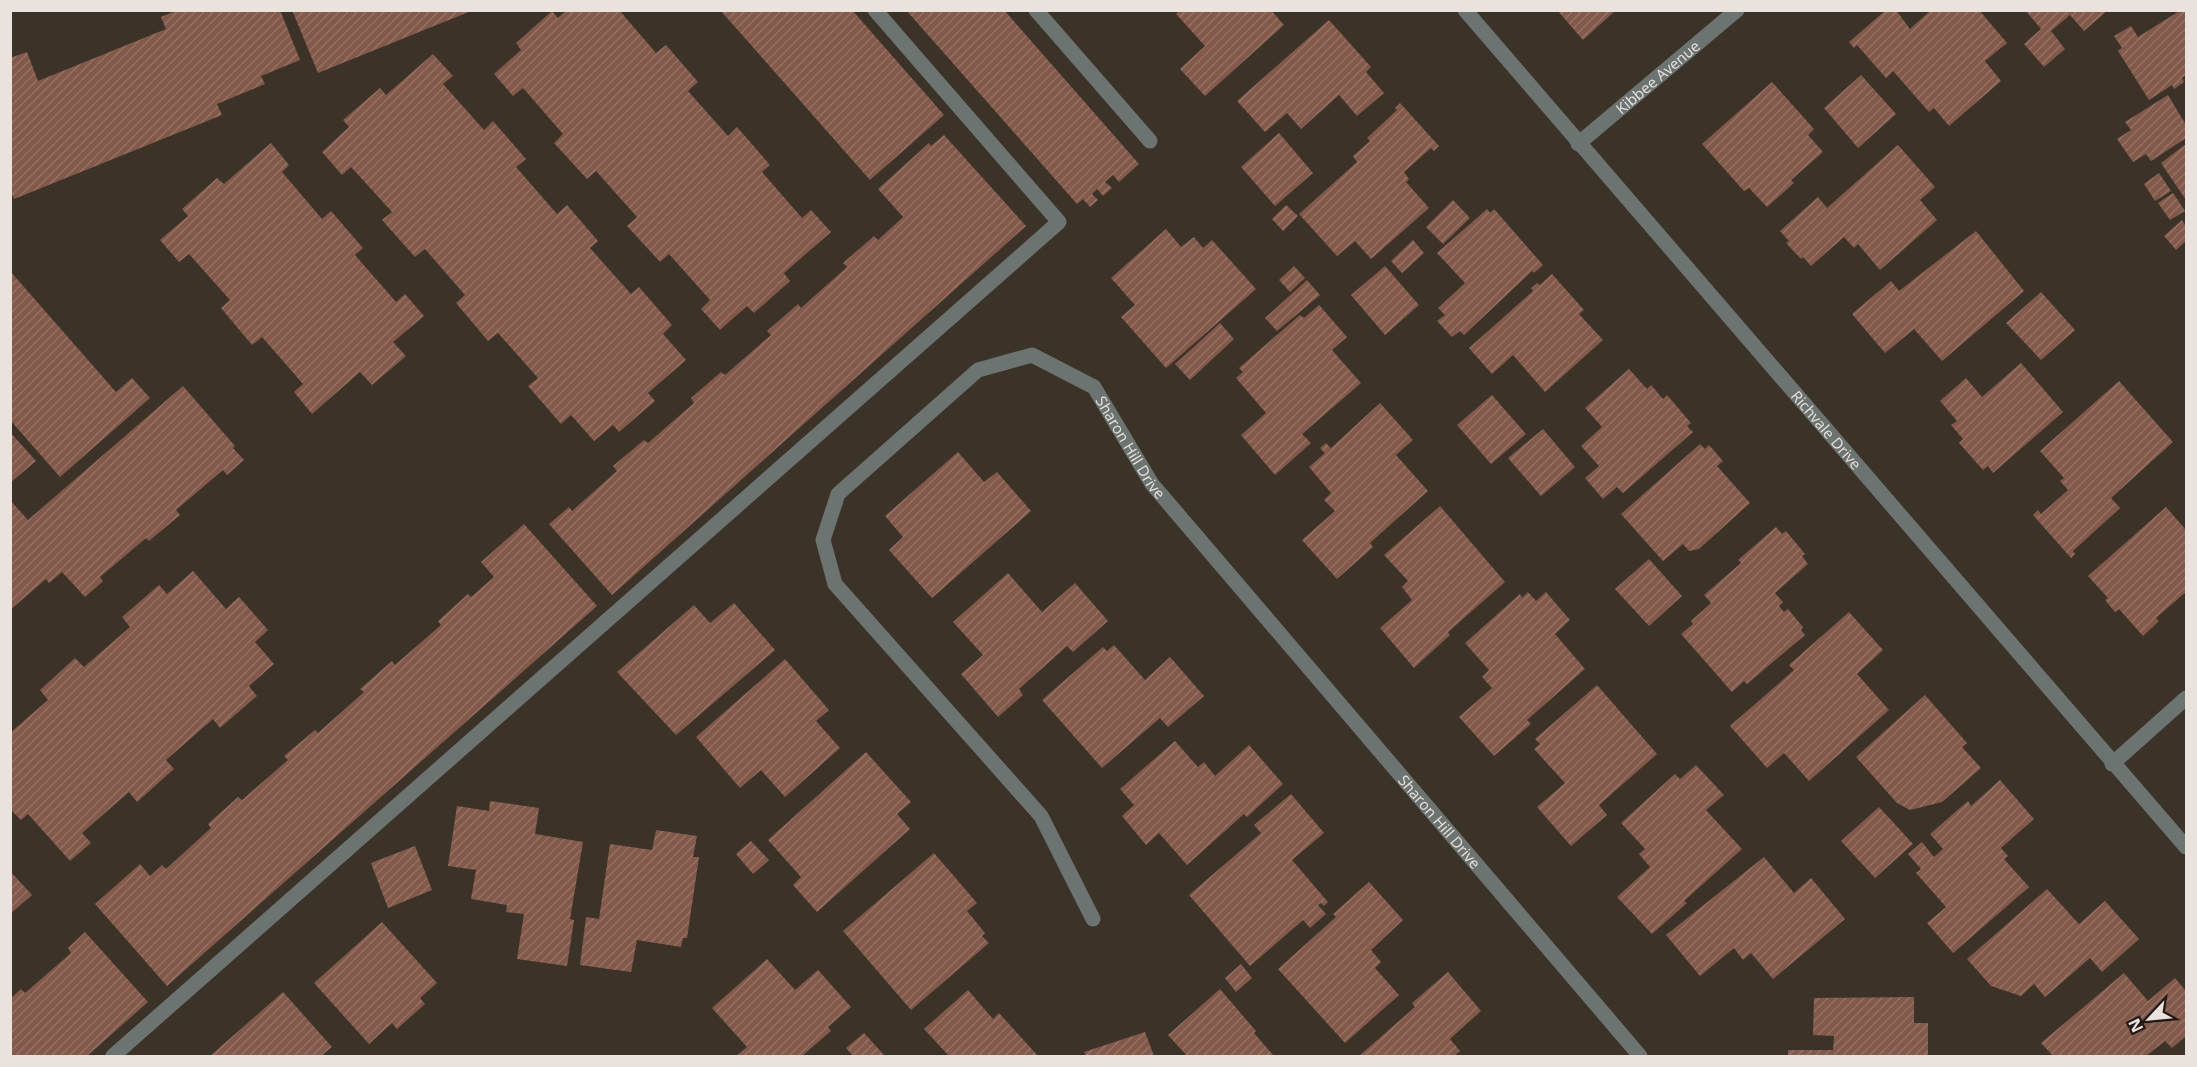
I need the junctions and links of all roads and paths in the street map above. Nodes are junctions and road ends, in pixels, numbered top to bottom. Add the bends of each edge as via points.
1 (875, 10) edge
2 (1036, 10) edge
3 (1465, 10) edge
4 (1737, 10) edge
5 (1150, 141) dead end
6 (1578, 144) junction
7 (2187, 698) edge
8 (2112, 764) junction
9 (2187, 848) edge
10 (1093, 919) dead end
11 (113, 1056) edge
12 (1640, 1056) edge

1 - 11 street via 1059,222
2 - 5 street
3 - 6 street, Richvale Drive
4 - 6 street, Kibbee Avenue
6 - 8 street, Richvale Drive
7 - 8 street
8 - 9 street, Richvale Drive
10 - 12 street, Sharon Hill Drive via 1041,816 835,584 823,540 838,494 978,370 1032,355 1094,387 1152,484

